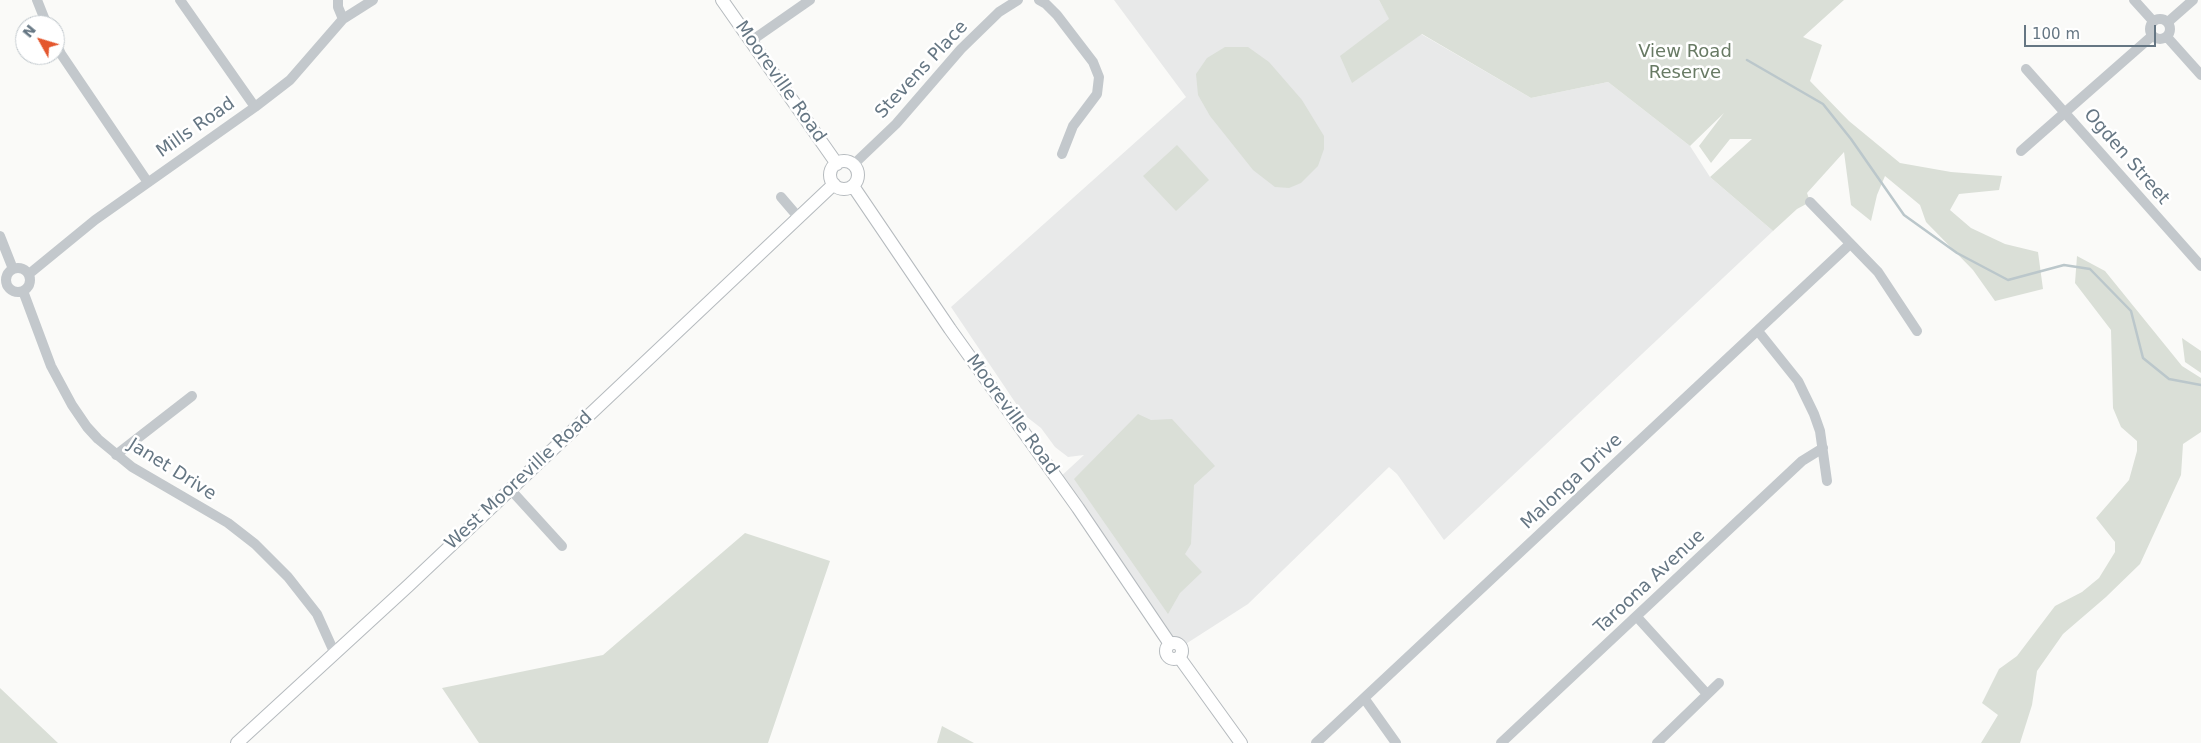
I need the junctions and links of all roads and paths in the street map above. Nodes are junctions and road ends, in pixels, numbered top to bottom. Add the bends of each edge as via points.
1 (38, 0) edge
2 (180, 0) edge
3 (338, 0) edge
4 (373, 0) edge
5 (722, 0) edge
6 (810, 0) edge
7 (1018, 0) edge
8 (1039, 0) edge
9 (2134, 0) edge
10 (2193, 0) edge
11 (43, 15) edge
12 (343, 19) junction
13 (2153, 21) junction
14 (2168, 22) junction
15 (2152, 36) junction
16 (2167, 37) junction
17 (751, 41) junction
18 (65, 60) edge
19 (2026, 69) dead end
20 (2201, 75) edge
21 (255, 108) junction
22 (2064, 111) junction
23 (2021, 150) dead end
24 (1062, 154) dead end
25 (837, 164) junction
26 (853, 165) junction
27 (147, 181) junction
28 (834, 184) junction
29 (853, 186) junction
30 (780, 197) dead end
31 (1810, 202) dead end
32 (799, 218) junction
33 (0, 236) edge
34 (1850, 244) junction
35 (2201, 266) edge
36 (13, 269) junction
37 (28, 274) junction
38 (4, 290) edge
39 (23, 291) junction
40 (1758, 331) junction
41 (1917, 331) dead end
42 (192, 396) dead end
43 (1823, 448) junction
44 (116, 455) junction
45 (1827, 480) dead end
46 (510, 488) junction
47 (562, 546) dead end
48 (1637, 617) junction
49 (335, 654) junction
50 (1719, 683) dead end
51 (1707, 694) junction
52 (1364, 698) junction
53 (237, 743) edge
54 (1240, 743) edge
55 (1316, 743) edge
56 (1396, 743) edge
57 (1501, 743) edge
58 (1657, 743) edge

1 - 11 street
2 - 21 street
3 - 12 street
4 - 12 street, Mills Road
5 - 17 main road, Mooreville Road
6 - 17 street
7 - 26 street, Stevens Place via 1000,12 961,49 896,124
8 - 24 street via 1057,15 1093,62 1099,77 1097,94 1073,126
9 - 13 street
10 - 14 street
12 - 21 street, Mills Road via 290,80
13 - 14 street via 2162,19
13 - 15 street via 2149,30
14 - 16 street via 2170,31
15 - 16 street via 2158,39
15 - 22 street
16 - 20 street
17 - 25 main road, Mooreville Road
18 - 27 street
19 - 22 street, Ogden Street
21 - 27 street, Mills Road
22 - 23 street
22 - 35 street, Ogden Street
25 - 26 main road
25 - 28 main road via 831,171
26 - 29 main road via 858,175
27 - 37 street, Mills Road
28 - 29 main road via 845,189
28 - 32 main road, West Mooreville Road
29 - 54 main road, Mooreville Road via 1170,644 1181,646 1179,657
30 - 32 street
31 - 34 street
32 - 46 main road, West Mooreville Road
33 - 36 street
34 - 40 street, Malonga Drive
34 - 41 street via 1878,272
36 - 37 street via 24,269
36 - 38 street
37 - 39 street via 28,285
38 - 39 street
39 - 44 street, Janet Drive via 51,366 72,405 87,427
40 - 43 street via 1798,381 1814,414
40 - 52 street, Malonga Drive
42 - 44 street
43 - 45 street
43 - 48 street, Taroona Avenue via 1802,461
44 - 49 street, Janet Drive via 228,523 256,544 317,614
46 - 47 street
46 - 49 main road, West Mooreville Road
48 - 51 street
48 - 57 street, Taroona Avenue
49 - 53 main road, West Mooreville Road
50 - 51 street
51 - 58 street
52 - 55 street, Malonga Drive
52 - 56 street

